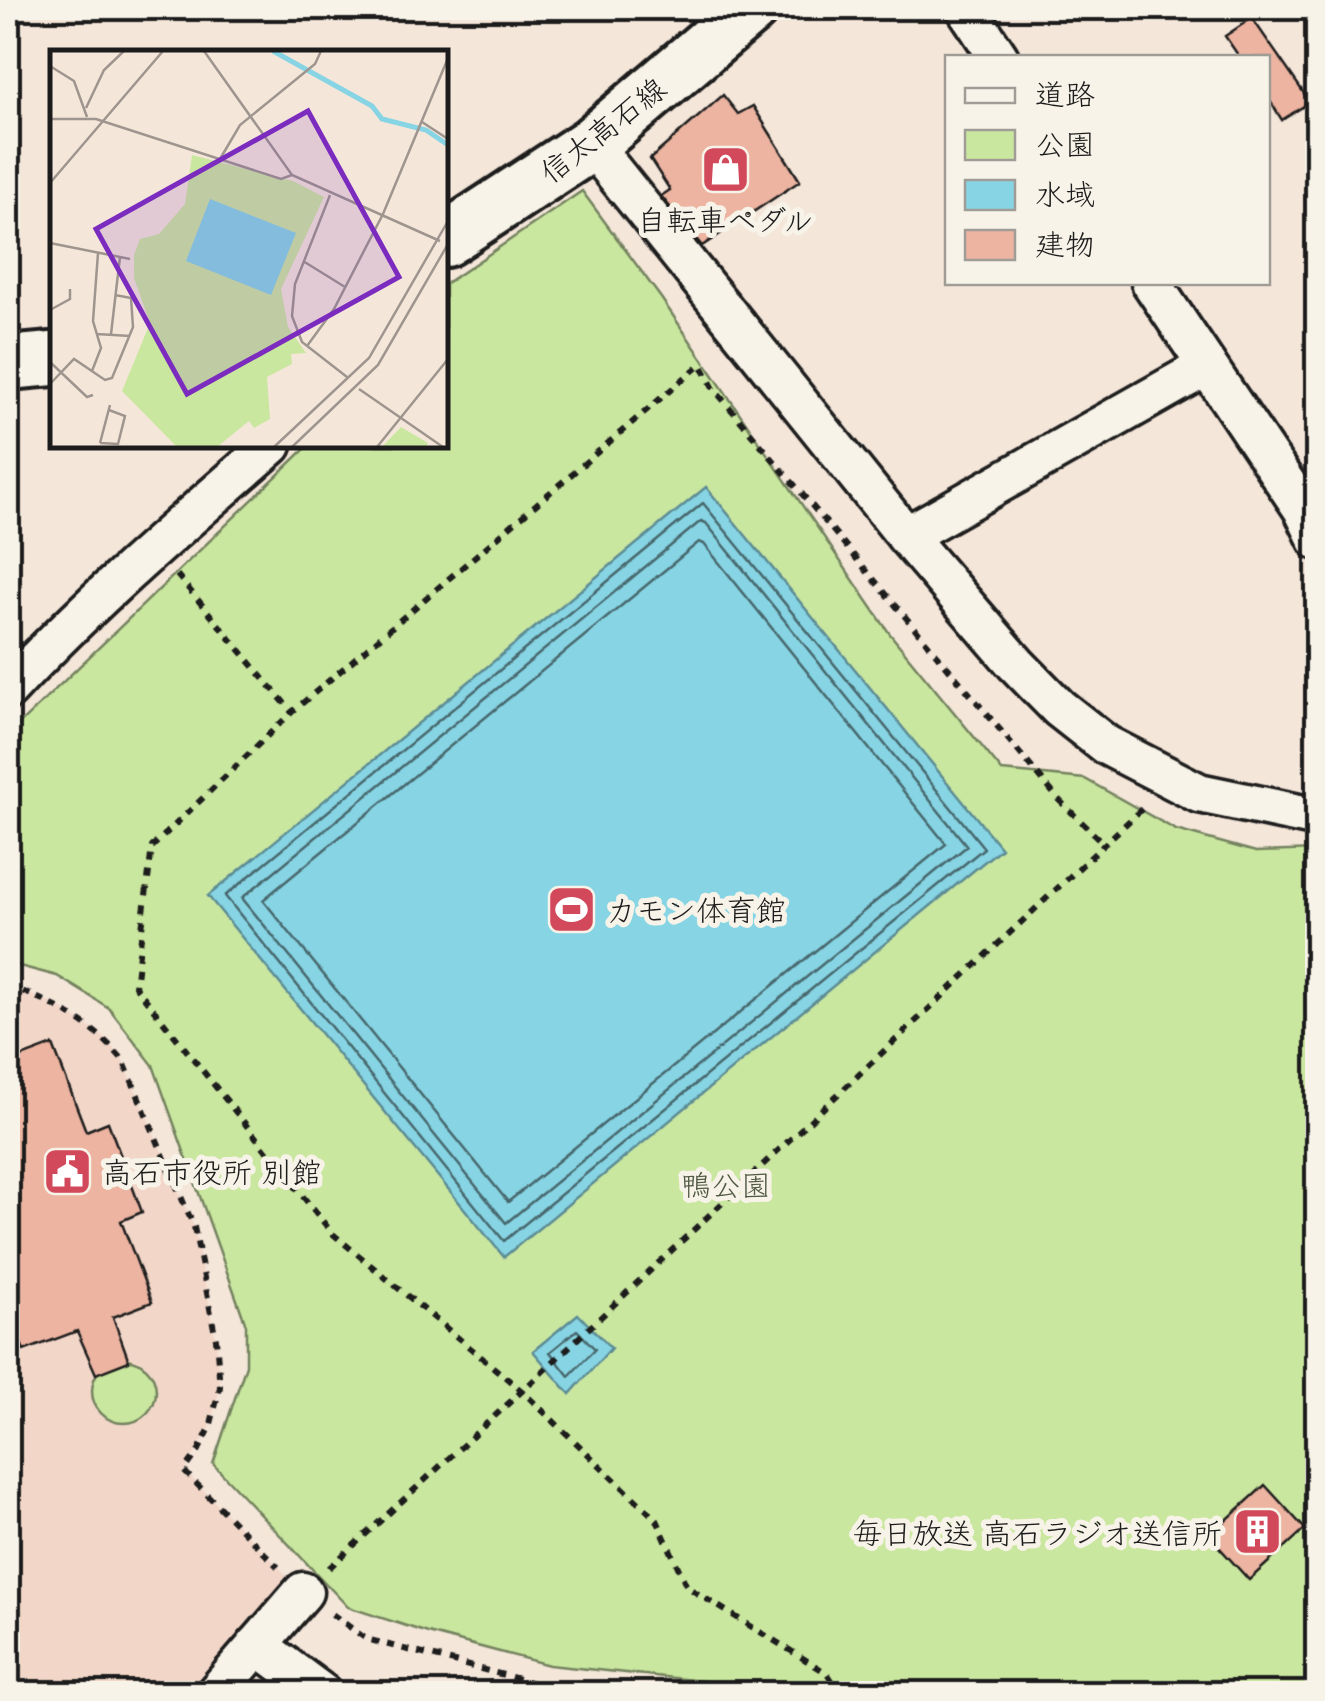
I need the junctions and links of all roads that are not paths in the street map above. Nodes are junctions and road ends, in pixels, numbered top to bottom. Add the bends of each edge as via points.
1 (750, 8) edge
2 (966, 8) edge
3 (998, 55) edge
4 (591, 144) junction
5 (448, 238) edge
6 (1153, 285) edge
7 (50, 359) edge
8 (8, 363) edge
9 (1207, 366) junction
10 (269, 448) edge
11 (906, 536) junction
12 (1318, 540) edge
13 (8, 690) edge
14 (1318, 818) edge
15 (302, 1592) road end
16 (257, 1645) junction
17 (215, 1694) edge
18 (322, 1694) edge

1 - 4 main road, 信太高石線
2 - 3 street
4 - 5 main road, 信太高石線
4 - 11 street
6 - 9 street
7 - 8 main road
9 - 11 street
9 - 12 street
10 - 13 street
11 - 14 street via 1016,664 1106,746 1199,793
15 - 16 street
16 - 17 street
16 - 18 street

